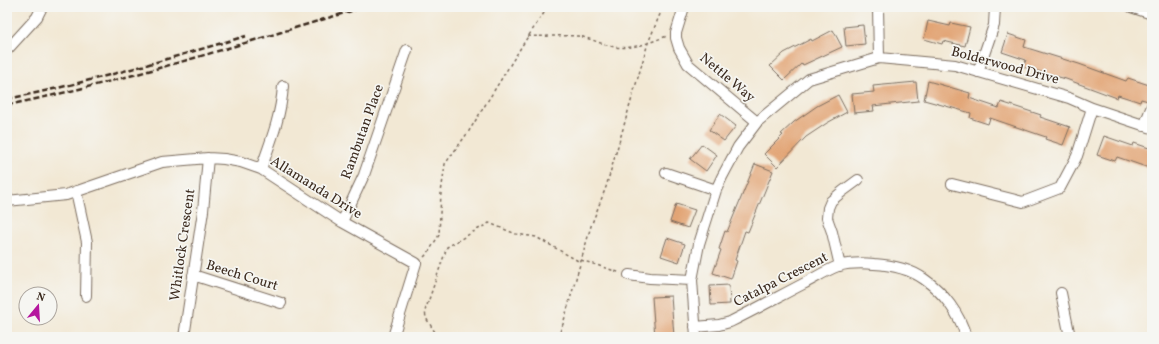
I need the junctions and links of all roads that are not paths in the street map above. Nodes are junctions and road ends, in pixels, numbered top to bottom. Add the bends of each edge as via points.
1 (42, 7) edge
2 (684, 7) edge
3 (878, 7) edge
4 (995, 7) edge
5 (1131, 7) edge
6 (1152, 14) edge
7 (7, 50) edge
8 (407, 50) dead end
9 (879, 58) junction
10 (978, 72) junction
11 (283, 86) dead end
12 (1152, 106) edge
13 (1092, 108) junction
14 (757, 122) junction
15 (1148, 127) edge
16 (208, 158) junction
17 (261, 169) junction
18 (666, 173) dead end
19 (858, 180) dead end
20 (952, 184) dead end
21 (716, 190) junction
22 (76, 191) junction
23 (7, 201) edge
24 (342, 222) junction
25 (840, 266) junction
26 (193, 275) junction
27 (629, 275) road end
28 (692, 280) junction
29 (1061, 293) dead end
30 (86, 296) dead end
31 (281, 303) dead end
32 (695, 332) edge
33 (184, 337) edge
34 (393, 337) edge
35 (966, 337) edge
36 (1070, 337) edge

1 - 7 street via 37,17
2 - 14 street, Nettle Way via 676,33 684,58 692,69
3 - 9 street
4 - 10 street via 994,25
5 - 6 street
8 - 24 street, Rambutan Place via 364,175
9 - 10 street, Bolderwood Drive via 955,65
9 - 14 street, Bolderwood Drive via 809,79
10 - 13 street, Bolderwood Drive via 1069,98
11 - 17 street via 275,129
12 - 15 street
13 - 15 street, Bolderwood Drive
13 - 20 street via 1077,156 1060,188 1024,202
14 - 21 street, Bolderwood Drive via 732,157
16 - 17 street, Allamanda Drive via 241,162
16 - 22 street, Allamanda Drive via 162,162
16 - 26 street, Whitlock Crescent
17 - 24 street, Allamanda Drive
18 - 21 street
19 - 25 street via 831,201 828,208 827,218
21 - 28 street, Bolderwood Drive via 699,244
22 - 23 street, Allamanda Drive via 66,195
22 - 30 street via 87,242
24 - 34 street, Allamanda Drive via 416,263
25 - 32 street, Catalpa Crescent via 730,322
25 - 35 street, Catalpa Crescent via 863,263 884,265 906,270 923,278 949,304 959,319
26 - 31 street, Beech Court
26 - 33 street, Whitlock Crescent
27 - 28 street
28 - 32 street, Bolderwood Drive
29 - 36 street

